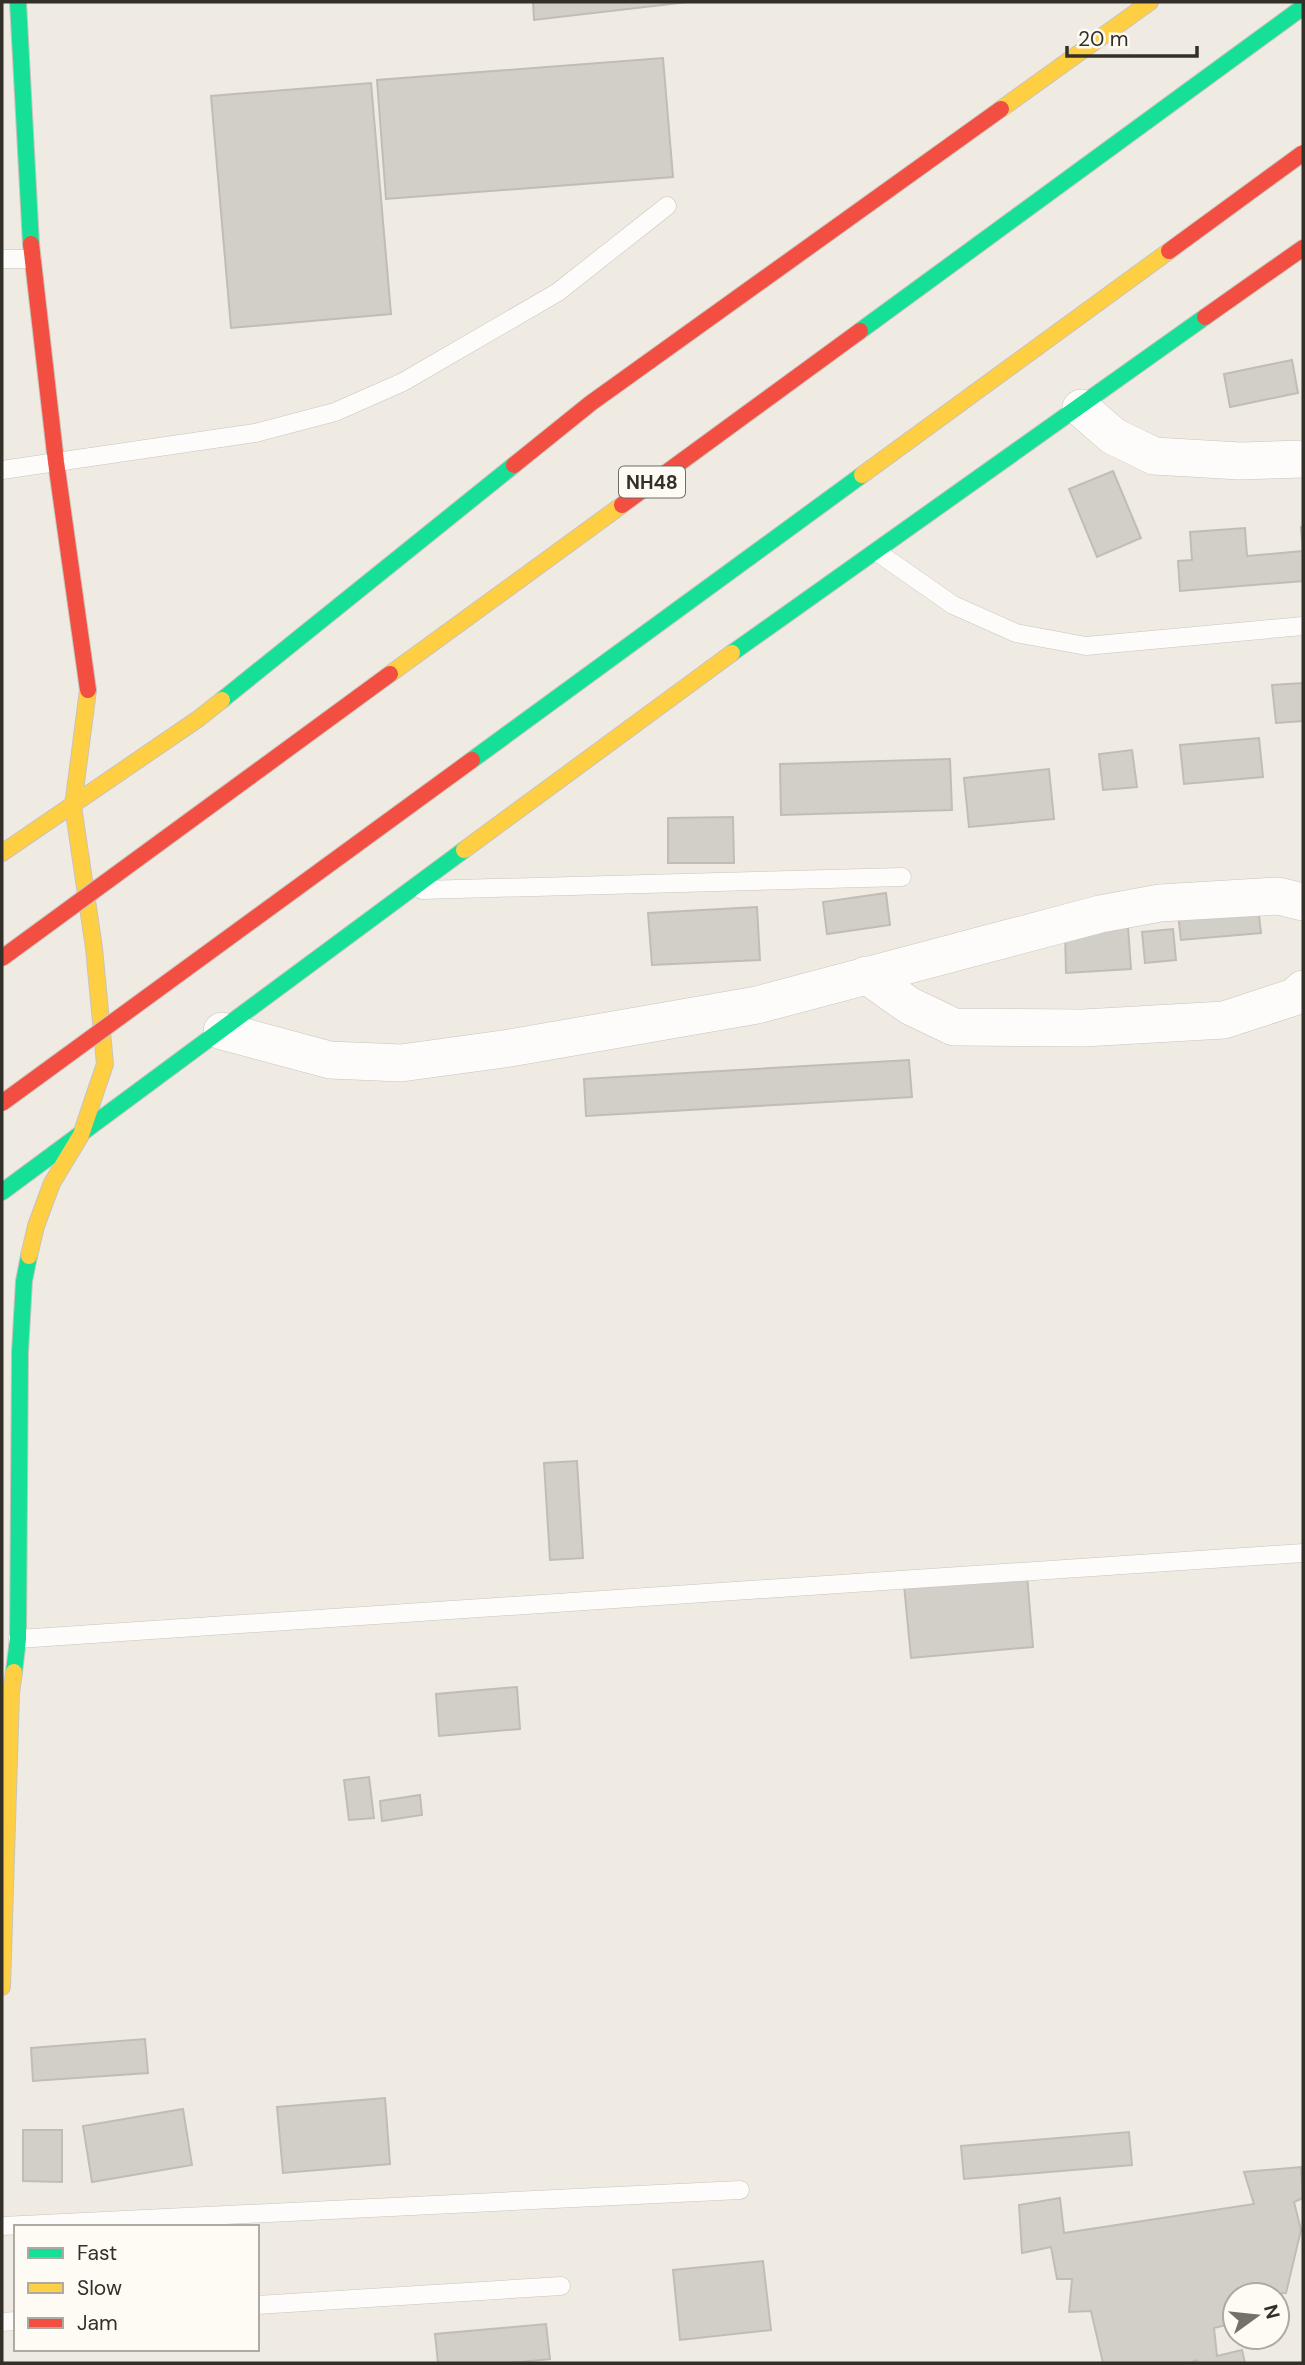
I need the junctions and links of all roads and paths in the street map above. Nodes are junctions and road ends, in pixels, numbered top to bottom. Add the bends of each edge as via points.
1 (18, 2) edge
2 (1150, 2) edge
3 (1303, 7) edge
4 (1303, 153) edge
5 (667, 206) dead end
6 (1303, 248) edge
7 (2, 259) edge
8 (32, 259) junction
9 (1081, 408) junction
10 (1303, 459) edge
11 (56, 462) junction
12 (2, 470) edge
13 (877, 552) junction
14 (1303, 626) edge
15 (73, 806) junction
16 (2, 853) edge
17 (902, 877) dead end
18 (412, 890) junction
19 (1303, 902) edge
20 (2, 958) edge
21 (866, 975) junction
22 (1303, 989) edge
23 (222, 1031) junction
24 (2, 1103) edge
25 (81, 1135) junction
26 (2, 1192) edge
27 (10, 1518) edge
28 (1303, 1553) edge
29 (18, 1639) junction
30 (6, 1694) edge
31 (2, 1987) edge
32 (740, 2190) dead end
33 (22, 2225) edge
34 (561, 2286) dead end
35 (259, 2305) edge

1 - 8 main road
2 - 15 main road via 591,403 198,719
3 - 20 main road, NH48, bridge
4 - 24 main road, bridge
5 - 11 lane via 558,292 403,382 335,412 254,433
6 - 9 main road
7 - 8 lane
8 - 11 main road
9 - 10 street via 1113,436 1154,456
9 - 13 main road
11 - 12 lane
11 - 15 main road via 88,690
13 - 14 lane via 953,605 1016,633 1086,646
13 - 18 main road via 659,705
15 - 16 main road
15 - 25 main road via 105,1065
17 - 18 lane
18 - 23 main road
19 - 21 street via 1278,896 1160,903 1100,914
21 - 22 street via 910,1006 954,1027 1084,1028 1224,1020 1294,997
21 - 23 street via 757,1005 401,1063 330,1060
23 - 25 main road
25 - 26 main road
25 - 27 main road via 52,1183 36,1226 24,1281
27 - 29 main road
28 - 29 lane
29 - 30 main road
30 - 31 main road
32 - 33 lane
34 - 35 lane

